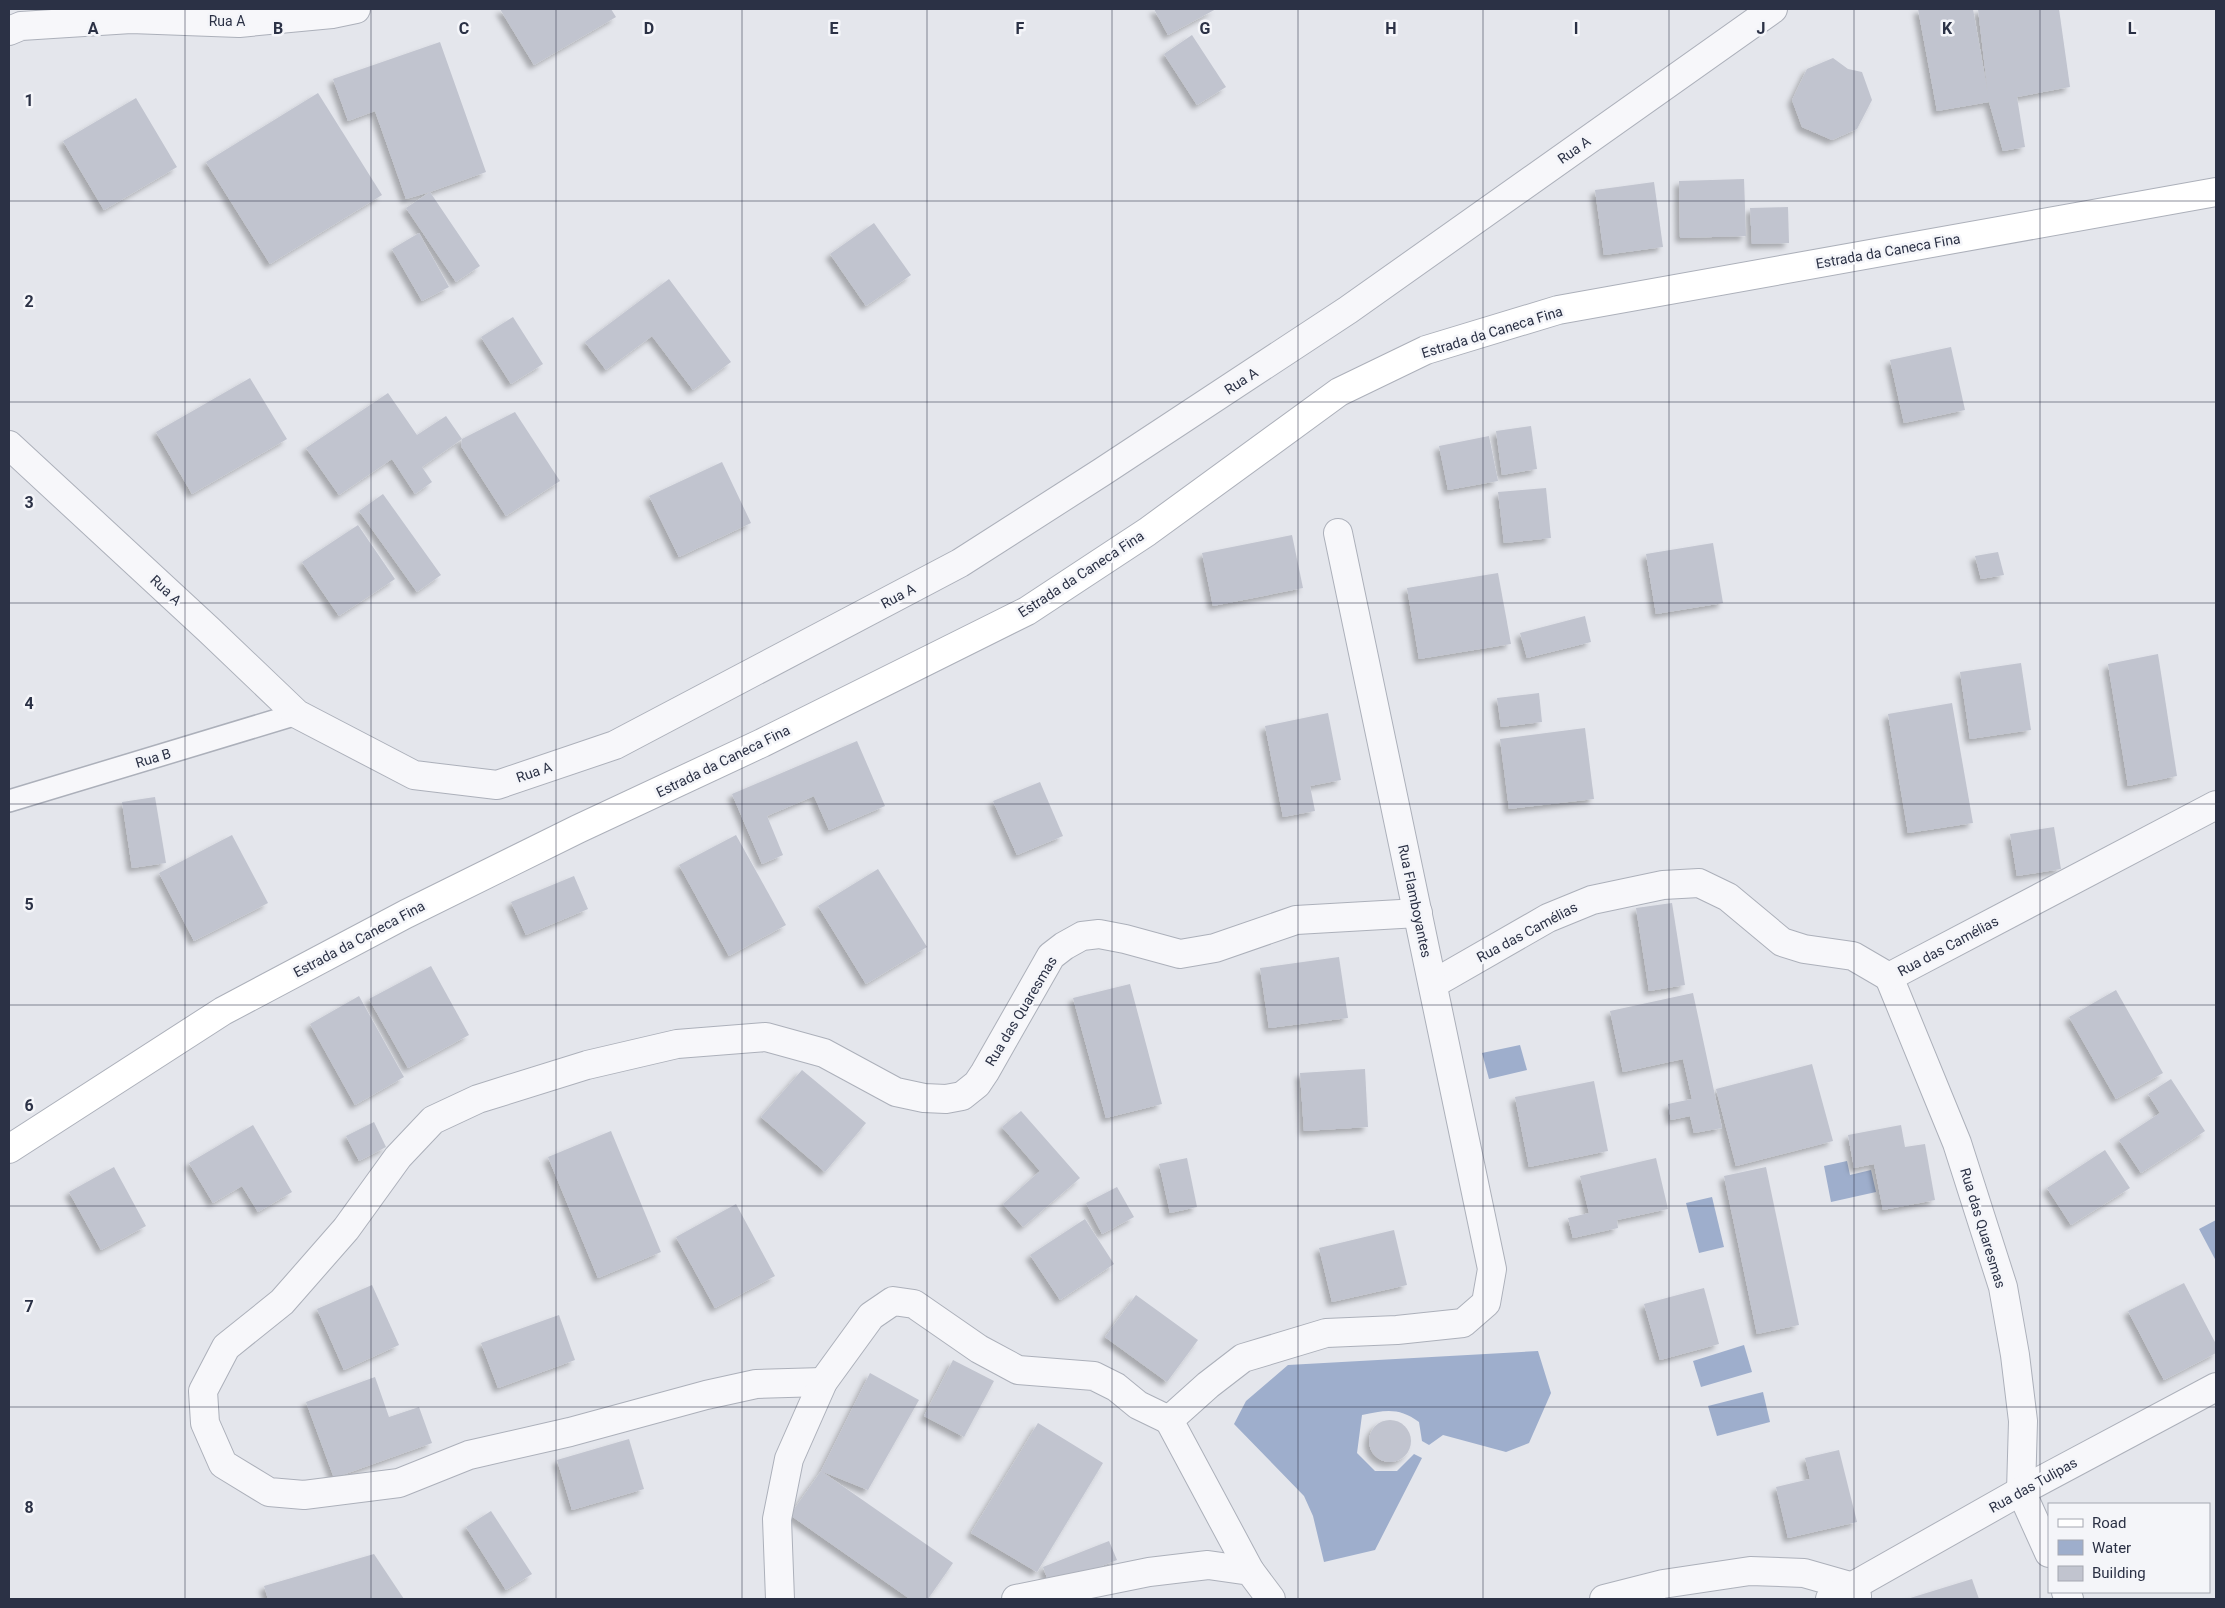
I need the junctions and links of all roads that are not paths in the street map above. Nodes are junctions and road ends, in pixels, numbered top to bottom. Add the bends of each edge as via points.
1 (356, 9) edge
2 (1773, 9) edge
3 (9, 31) edge
4 (2216, 192) edge
5 (9, 445) edge
6 (1338, 533) dead end
7 (297, 714) junction
8 (9, 802) edge
9 (2216, 805) edge
10 (1418, 913) junction
11 (1889, 977) junction
12 (1433, 984) junction
13 (9, 1149) edge
14 (823, 1382) junction
15 (2216, 1387) edge
16 (1168, 1420) junction
17 (2021, 1491) junction
18 (2048, 1551) edge
19 (1250, 1571) junction
20 (1847, 1595) edge
21 (780, 1599) edge
22 (1016, 1599) edge
23 (1271, 1599) edge
24 (1604, 1599) edge

1 - 3 street, Rua A via 239,23 131,19 20,26
2 - 7 street, Rua A via 1348,310 977,553 615,744 497,786 414,775
4 - 13 street, Estrada da Caneca Fina via 1558,310 1426,350 1339,392 1147,532 1026,611 762,743 406,914 223,1011
5 - 7 street, Rua A
6 - 10 street, Rua Flamboyantes
7 - 8 lane, Rua B
9 - 11 street, Rua das Camélias
10 - 12 street, Rua Flamboyantes
10 - 14 street, Rua das Quaresmas via 1296,920 1215,948 1180,954 1126,938 1099,934 1082,936 1051,956 977,1084 962,1096 924,1098 896,1092 824,1053 766,1037 677,1044 587,1065 478,1099 433,1120 398,1157 346,1230 282,1302 226,1347 203,1391 205,1423 223,1464 269,1492 304,1495 399,1483 469,1455 723,1391 756,1384
11 - 12 street, Rua das Camélias via 1854,956 1804,949 1782,942 1728,897 1700,883 1663,885 1592,900 1548,918
11 - 17 street, Rua das Quaresmas via 1957,1143 2002,1287 2023,1421
12 - 16 street, Rua Flamboyantes via 1492,1269 1486,1303 1464,1323 1326,1333 1243,1358
14 - 16 street via 871,1316 894,1301 914,1304 979,1349 1018,1370 1094,1376
14 - 21 street via 787,1467 778,1518
15 - 17 street, Rua das Tulipas
16 - 19 street
17 - 18 street
17 - 20 street, Rua das Tulipas
19 - 22 street via 1208,1564 1149,1572
19 - 23 street
20 - 24 street via 1804,1573 1750,1571 1663,1584

